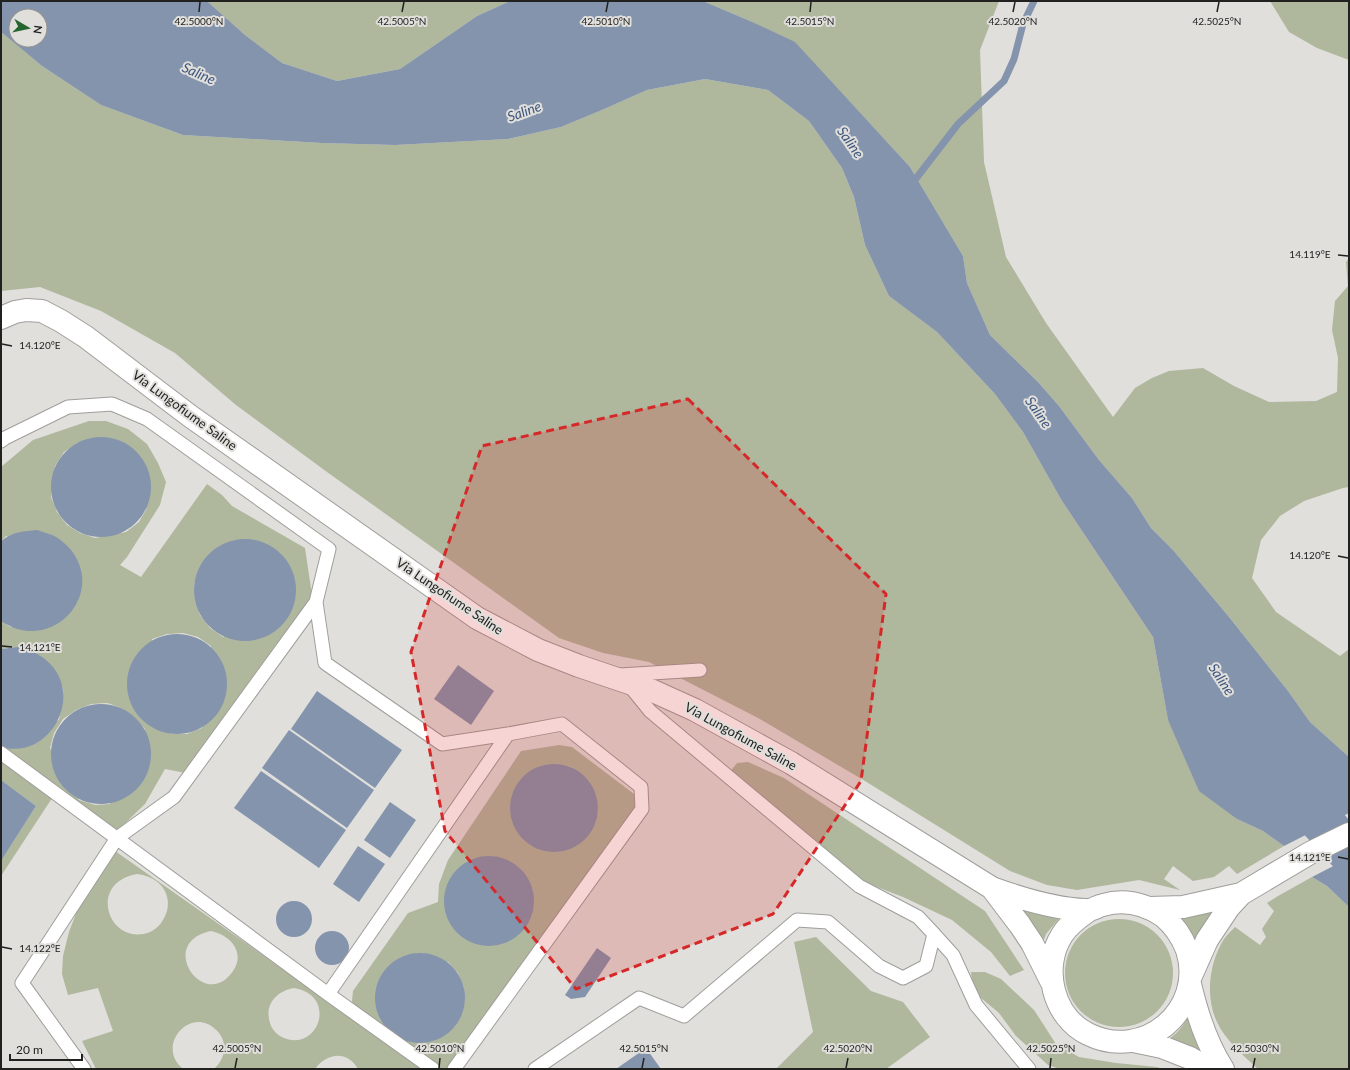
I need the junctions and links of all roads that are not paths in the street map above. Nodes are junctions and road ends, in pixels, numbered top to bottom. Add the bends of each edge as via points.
1 (1, 318) edge
2 (2, 438) edge
3 (316, 602) junction
4 (700, 670) dead end
5 (617, 678) junction
6 (508, 734) junction
7 (1, 753) edge
8 (1349, 834) edge
9 (117, 838) junction
10 (992, 888) junction
11 (1228, 900) junction
12 (1150, 908) junction
13 (1088, 911) junction
14 (934, 934) junction
15 (1190, 980) junction
16 (1052, 984) junction
17 (328, 994) junction
18 (1133, 1041) junction
19 (84, 1069) edge
20 (433, 1069) edge
21 (454, 1069) edge
22 (535, 1069) edge
23 (1029, 1069) edge
24 (1209, 1069) edge
25 (1223, 1069) edge

1 - 5 street, Via Lungofiume Saline via 26,310 42,311 61,321 190,416 477,618 538,650
2 - 3 lane via 68,407 112,404 147,419 329,549
3 - 6 lane via 325,663 442,744
3 - 9 lane via 174,797
4 - 5 lane
5 - 10 street, Via Lungofiume Saline via 676,701 735,731
5 - 14 lane via 650,711 859,886 918,917
6 - 17 lane
6 - 21 lane via 562,724 641,787 642,809
7 - 9 lane
8 - 11 street via 1304,856
9 - 17 lane
9 - 19 lane via 22,983
10 - 13 street, Via Lungofiume Saline via 1039,903
10 - 16 street, Via Lungofiume Saline via 1028,937
11 - 12 street via 1183,907
11 - 15 street via 1198,958
12 - 13 street via 1118,902
12 - 15 street via 1176,929 1184,943 1190,959
13 - 16 street via 1078,917 1061,936 1052,959
14 - 22 lane via 926,966 904,978 879,966 828,922 797,920 684,1016 639,998
14 - 23 lane via 953,955 976,1005
15 - 18 street via 1183,1005 1170,1022 1153,1034
15 - 25 street via 1200,1023
16 - 18 street via 1063,1012 1087,1034 1102,1040
17 - 20 lane
18 - 24 street via 1162,1047

